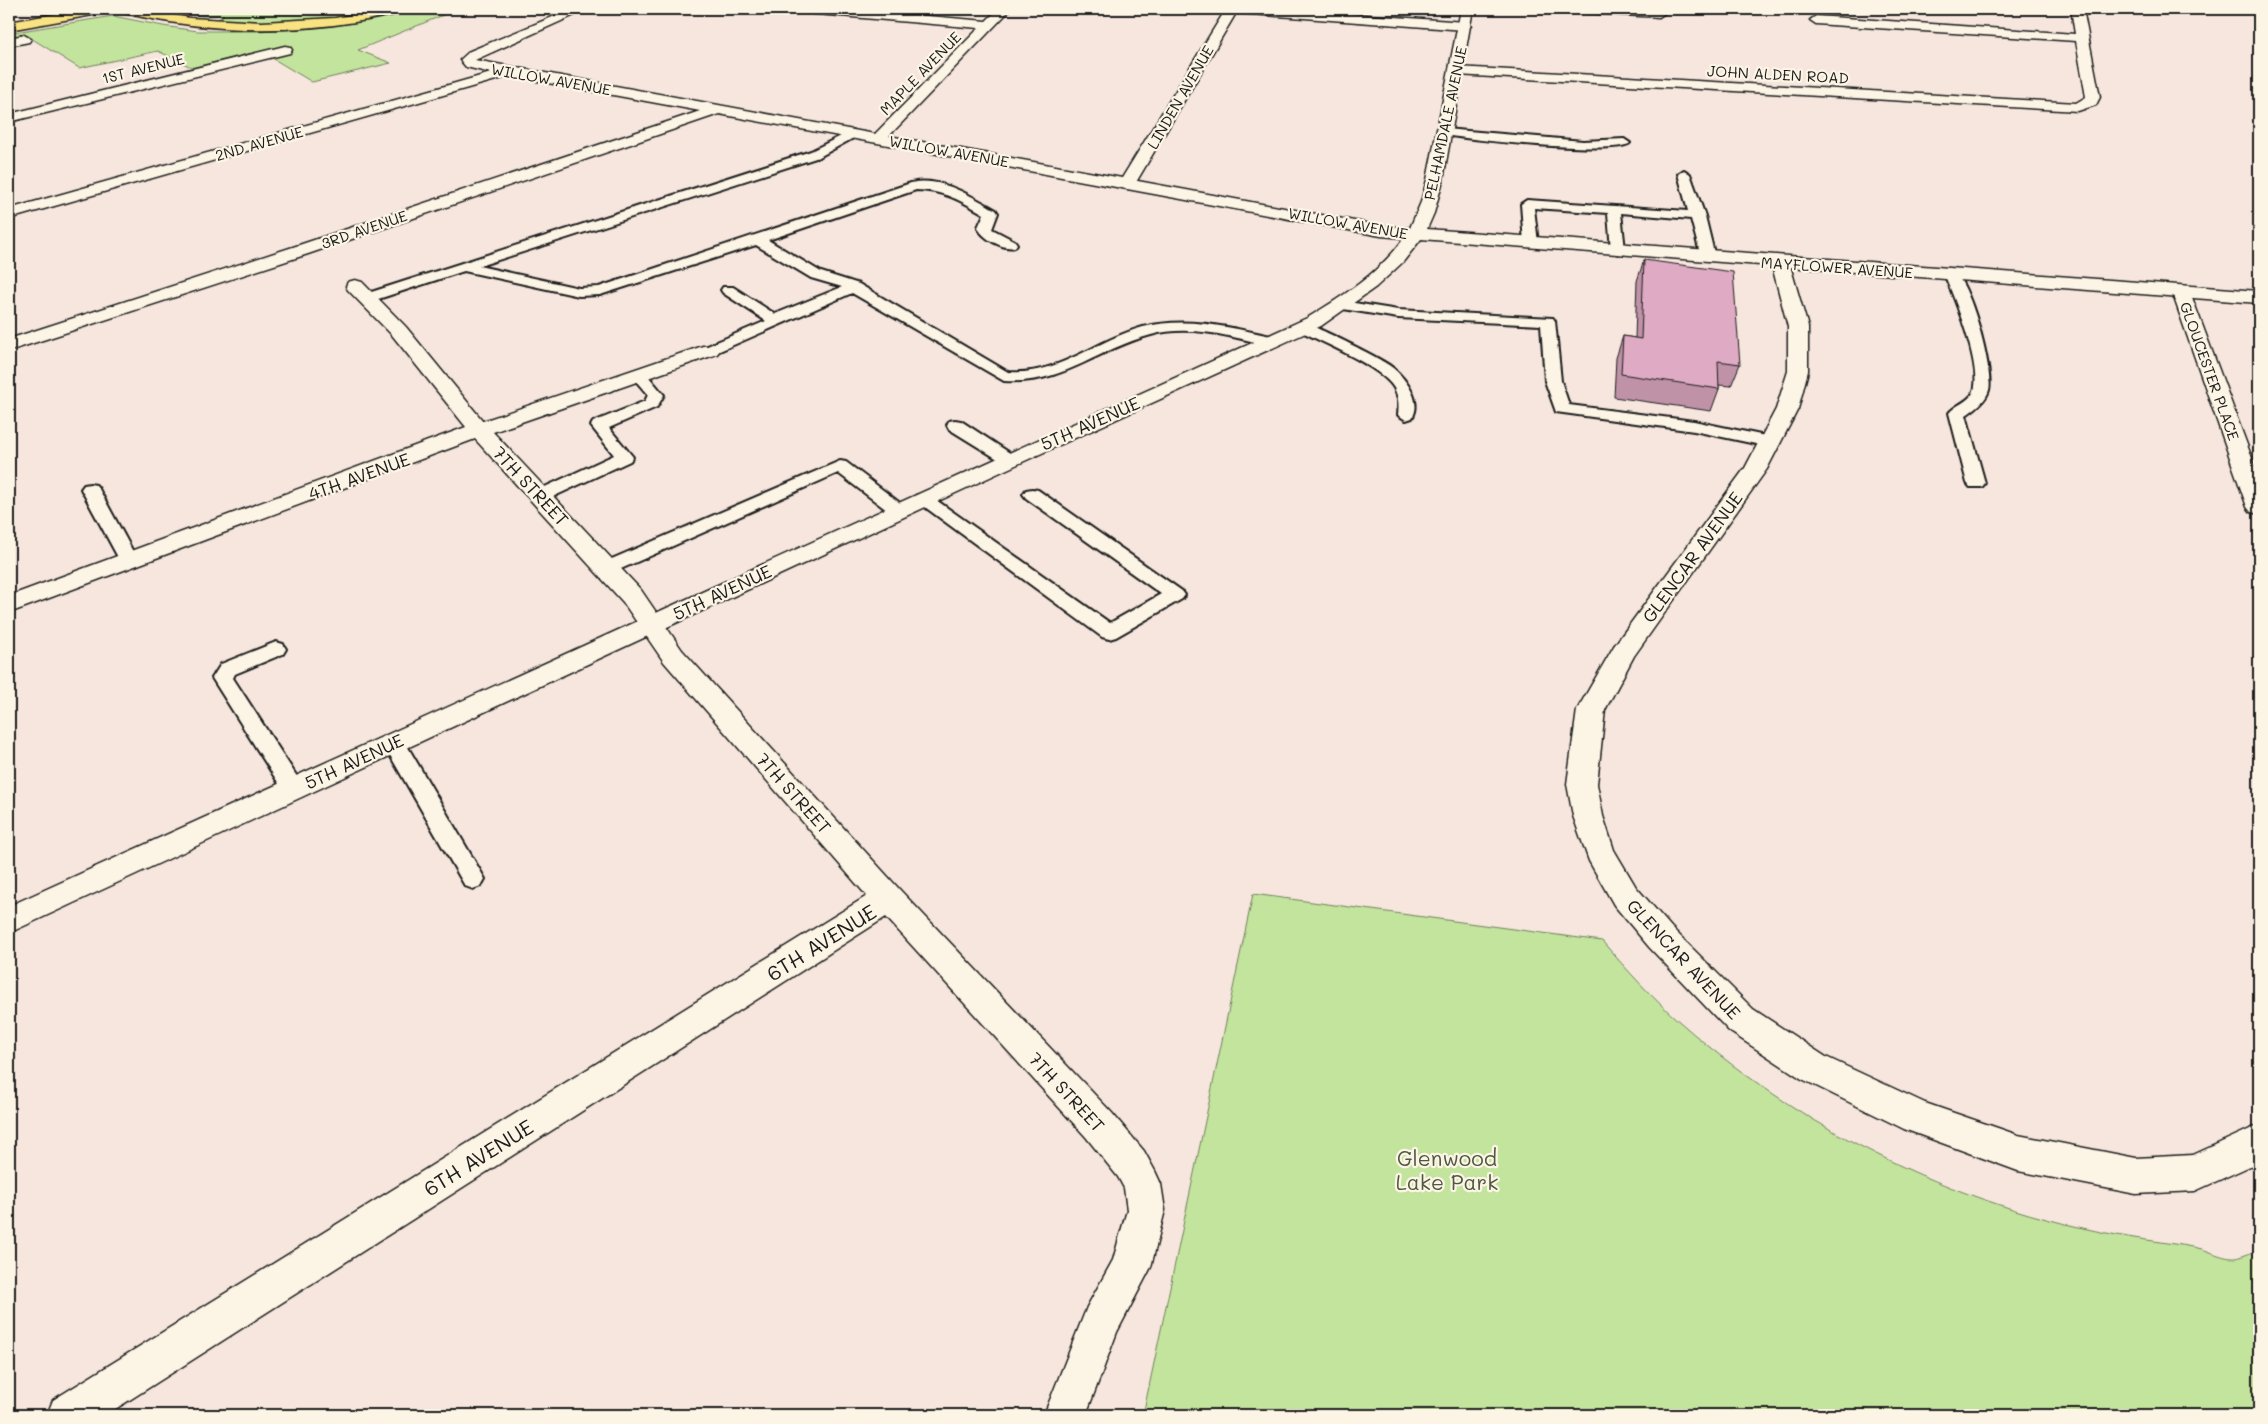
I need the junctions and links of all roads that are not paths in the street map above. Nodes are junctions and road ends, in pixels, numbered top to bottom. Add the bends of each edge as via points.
1 (68, 9) edge
2 (104, 9) edge
3 (401, 9) edge
4 (582, 9) edge
5 (805, 9) edge
6 (1005, 9) edge
7 (1233, 9) edge
8 (1467, 9) edge
9 (1586, 9) edge
10 (2077, 9) edge
11 (130, 10) edge
12 (1659, 13) dead end
13 (9, 20) edge
14 (1816, 20) dead end
15 (990, 25) junction
16 (9, 26) edge
17 (1465, 26) junction
18 (2083, 38) junction
19 (24, 39) dead end
20 (9, 42) edge
21 (284, 50) dead end
22 (1457, 71) junction
23 (509, 72) junction
24 (718, 109) junction
25 (9, 118) edge
26 (1445, 132) junction
27 (853, 134) junction
28 (879, 138) junction
29 (1624, 143) dead end
30 (1684, 174) dead end
31 (1127, 184) junction
32 (1614, 209) junction
33 (9, 214) edge
34 (1698, 216) junction
35 (1415, 235) junction
36 (761, 239) junction
37 (1531, 243) junction
38 (1010, 244) dead end
39 (1618, 250) junction
40 (1708, 257) junction
41 (1780, 262) junction
42 (464, 268) junction
43 (1952, 276) junction
44 (854, 287) junction
45 (728, 290) dead end
46 (361, 292) joint
47 (2181, 292) junction
48 (2259, 297) edge
49 (1342, 305) junction
50 (774, 320) junction
51 (1303, 327) junction
52 (1271, 342) junction
53 (9, 345) edge
54 (710, 350) joint
55 (638, 374) junction
56 (1406, 415) dead end
57 (955, 425) dead end
58 (479, 430) junction
59 (1770, 442) junction
60 (1010, 459) junction
61 (1976, 483) dead end
62 (90, 489) dead end
63 (1032, 494) dead end
64 (540, 496) junction
65 (924, 499) junction
66 (2259, 507) edge
67 (898, 510) junction
68 (129, 561) junction
69 (607, 568) junction
70 (9, 605) edge
71 (652, 624) junction
72 (276, 649) dead end
73 (394, 743) junction
74 (294, 789) junction
75 (474, 879) dead end
76 (889, 900) junction
77 (9, 920) edge
78 (2259, 1143) edge
79 (68, 1415) edge
80 (1065, 1415) edge

1 - 13 highway
2 - 16 highway
3 - 11 highway via 348,19 264,25 188,22
4 - 23 street, WILLOW AVENUE via 467,60 471,64
5 - 15 street
6 - 15 street, MAPLE AVENUE
7 - 17 street
7 - 31 street, LINDEN AVENUE
8 - 17 street, PELHAMDALE AVENUE
9 - 12 street
10 - 18 street
14 - 18 street
15 - 28 street, MAPLE AVENUE
17 - 22 street, PELHAMDALE AVENUE
18 - 22 street, JOHN ALDEN ROAD via 2093,97 2091,102 2078,107
19 - 20 street
21 - 25 street, 1ST AVENUE
22 - 26 street, PELHAMDALE AVENUE
23 - 24 street, WILLOW AVENUE
23 - 33 street, 2ND AVENUE
24 - 27 street, WILLOW AVENUE
24 - 53 street, 3RD AVENUE
26 - 29 lane via 1582,144
26 - 35 street, PELHAMDALE AVENUE via 1430,203
27 - 28 street, WILLOW AVENUE
27 - 42 lane via 815,154
28 - 31 street, WILLOW AVENUE
30 - 34 lane
31 - 35 street, WILLOW AVENUE
32 - 34 lane
32 - 37 lane via 1527,204
32 - 39 lane
34 - 40 lane
35 - 37 street, MAYFLOWER AVENUE
35 - 49 street, 5TH AVENUE via 1398,255
36 - 38 lane via 914,186 929,185 946,188 991,212 986,231
36 - 42 lane via 600,291 579,292
36 - 44 lane via 761,242 816,275
37 - 39 street, MAYFLOWER AVENUE
39 - 40 street, MAYFLOWER AVENUE
40 - 41 street, MAYFLOWER AVENUE
41 - 43 street, MAYFLOWER AVENUE
41 - 59 street, GLENCAR AVENUE via 1798,327 1798,371 1787,409
42 - 46 lane
43 - 47 street, MAYFLOWER AVENUE
43 - 61 lane via 1973,328 1980,361 1982,390 1975,400 1957,413
44 - 50 lane
44 - 52 lane via 1004,376 1020,379 1044,376 1147,331 1200,327
45 - 50 lane
46 - 58 street, 7TH STREET via 399,331
47 - 48 street, MAYFLOWER AVENUE
47 - 66 street, GLOUCESTER PLACE
49 - 51 street, 5TH AVENUE
49 - 59 lane via 1398,314 1548,321 1553,381 1562,409 1694,426
50 - 54 lane via 774,323
51 - 52 street, 5TH AVENUE
51 - 56 lane via 1387,370 1401,386 1407,400
52 - 60 street, 5TH AVENUE
54 - 55 street, 4TH AVENUE
55 - 58 street, 4TH AVENUE
55 - 64 lane via 656,399 599,426 624,457
57 - 60 lane
58 - 64 street, 7TH STREET
58 - 68 street, 4TH AVENUE
59 - 78 street, GLENCAR AVENUE via 1756,469 1623,652 1591,710 1582,784 1600,852 1625,896 1741,1020 1814,1068 1916,1117 2018,1153 2136,1176 2195,1173
60 - 65 street, 5TH AVENUE
62 - 68 lane
63 - 65 lane via 1175,595 1109,632
64 - 69 street, 7TH STREET
65 - 67 street, 5TH AVENUE
67 - 69 lane via 840,466
67 - 71 street, 5TH AVENUE
68 - 70 street, 4TH AVENUE
69 - 71 street, 7TH STREET
71 - 73 street, 5TH AVENUE
71 - 76 street, 7TH STREET via 673,656
72 - 74 lane via 228,669 222,678
73 - 74 street, 5TH AVENUE
73 - 75 lane
74 - 77 street, 5TH AVENUE
76 - 79 street, 6TH AVENUE
76 - 80 street, 7TH STREET via 1099,1125 1131,1164 1142,1184 1146,1210 1131,1267 1102,1321

